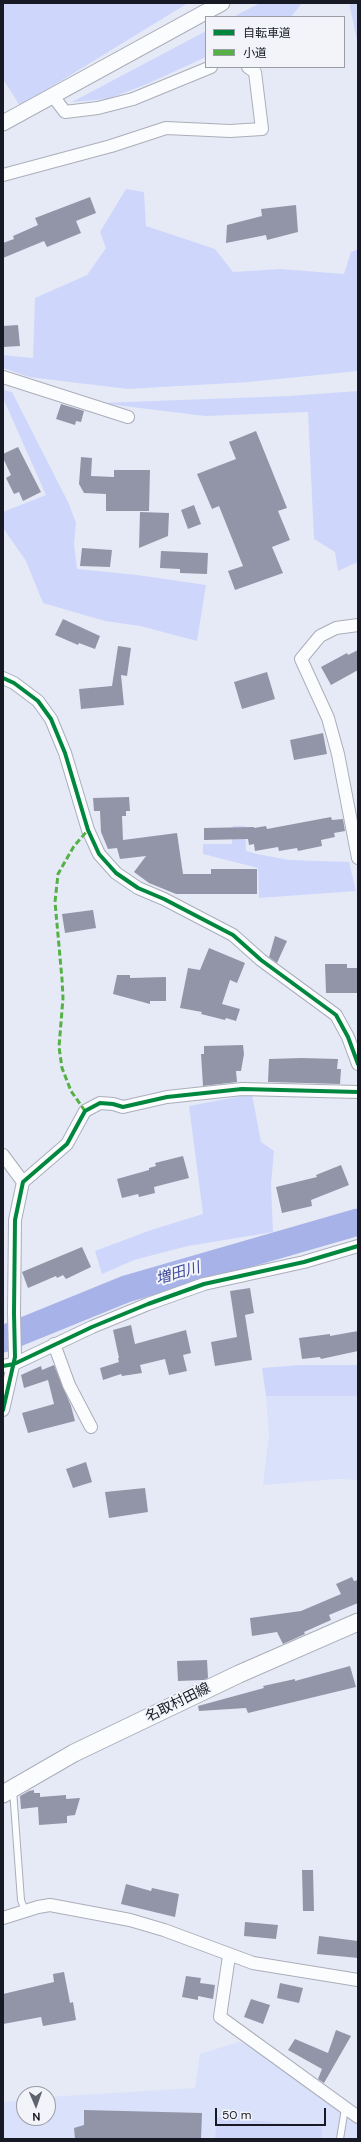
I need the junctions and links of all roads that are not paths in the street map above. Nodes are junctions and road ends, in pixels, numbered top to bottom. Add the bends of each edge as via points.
1 (222, 3) edge
2 (209, 68) edge
3 (249, 68) edge
4 (53, 96) junction
5 (3, 123) edge
6 (3, 175) edge
7 (3, 377) edge
8 (128, 417) dead end
9 (358, 625) edge
10 (3, 678) edge
11 (358, 858) edge
12 (358, 1064) edge
13 (358, 1092) edge
14 (3, 1155) edge
15 (23, 1182) junction
16 (358, 1246) edge
17 (54, 1344) junction
18 (11, 1362) edge
19 (3, 1410) edge
20 (91, 1426) dead end
21 (358, 1622) edge
22 (8, 1791) edge
23 (25, 1911) junction
24 (3, 1918) edge
25 (229, 1956) junction
26 (358, 1980) edge
27 (345, 2108) junction
28 (358, 2118) edge
29 (340, 2139) edge

1 - 4 street
2 - 4 street via 133,99 98,108 65,112
3 - 6 street via 255,72 262,129 230,131 166,128
4 - 5 street
7 - 8 street
9 - 11 street via 336,628 320,636 301,659 328,718 338,754
10 - 12 street via 38,701 51,719 65,753 88,830 99,854 116,873 138,888 232,935 261,960 336,1015
13 - 15 street via 242,1089 167,1097 123,1107 100,1103 85,1111 68,1144
14 - 15 street
15 - 18 street via 16,1220
16 - 17 street via 304,1262 204,1284 141,1307
17 - 18 street
17 - 20 street via 69,1385
18 - 19 street
21 - 22 main road, 名取村田線 via 239,1674 88,1746
22 - 23 lane via 21,1900
23 - 24 street
23 - 25 street via 50,1905 130,1920 164,1930
25 - 26 street via 253,1963
25 - 27 street via 220,2017
27 - 28 street
27 - 29 lane

